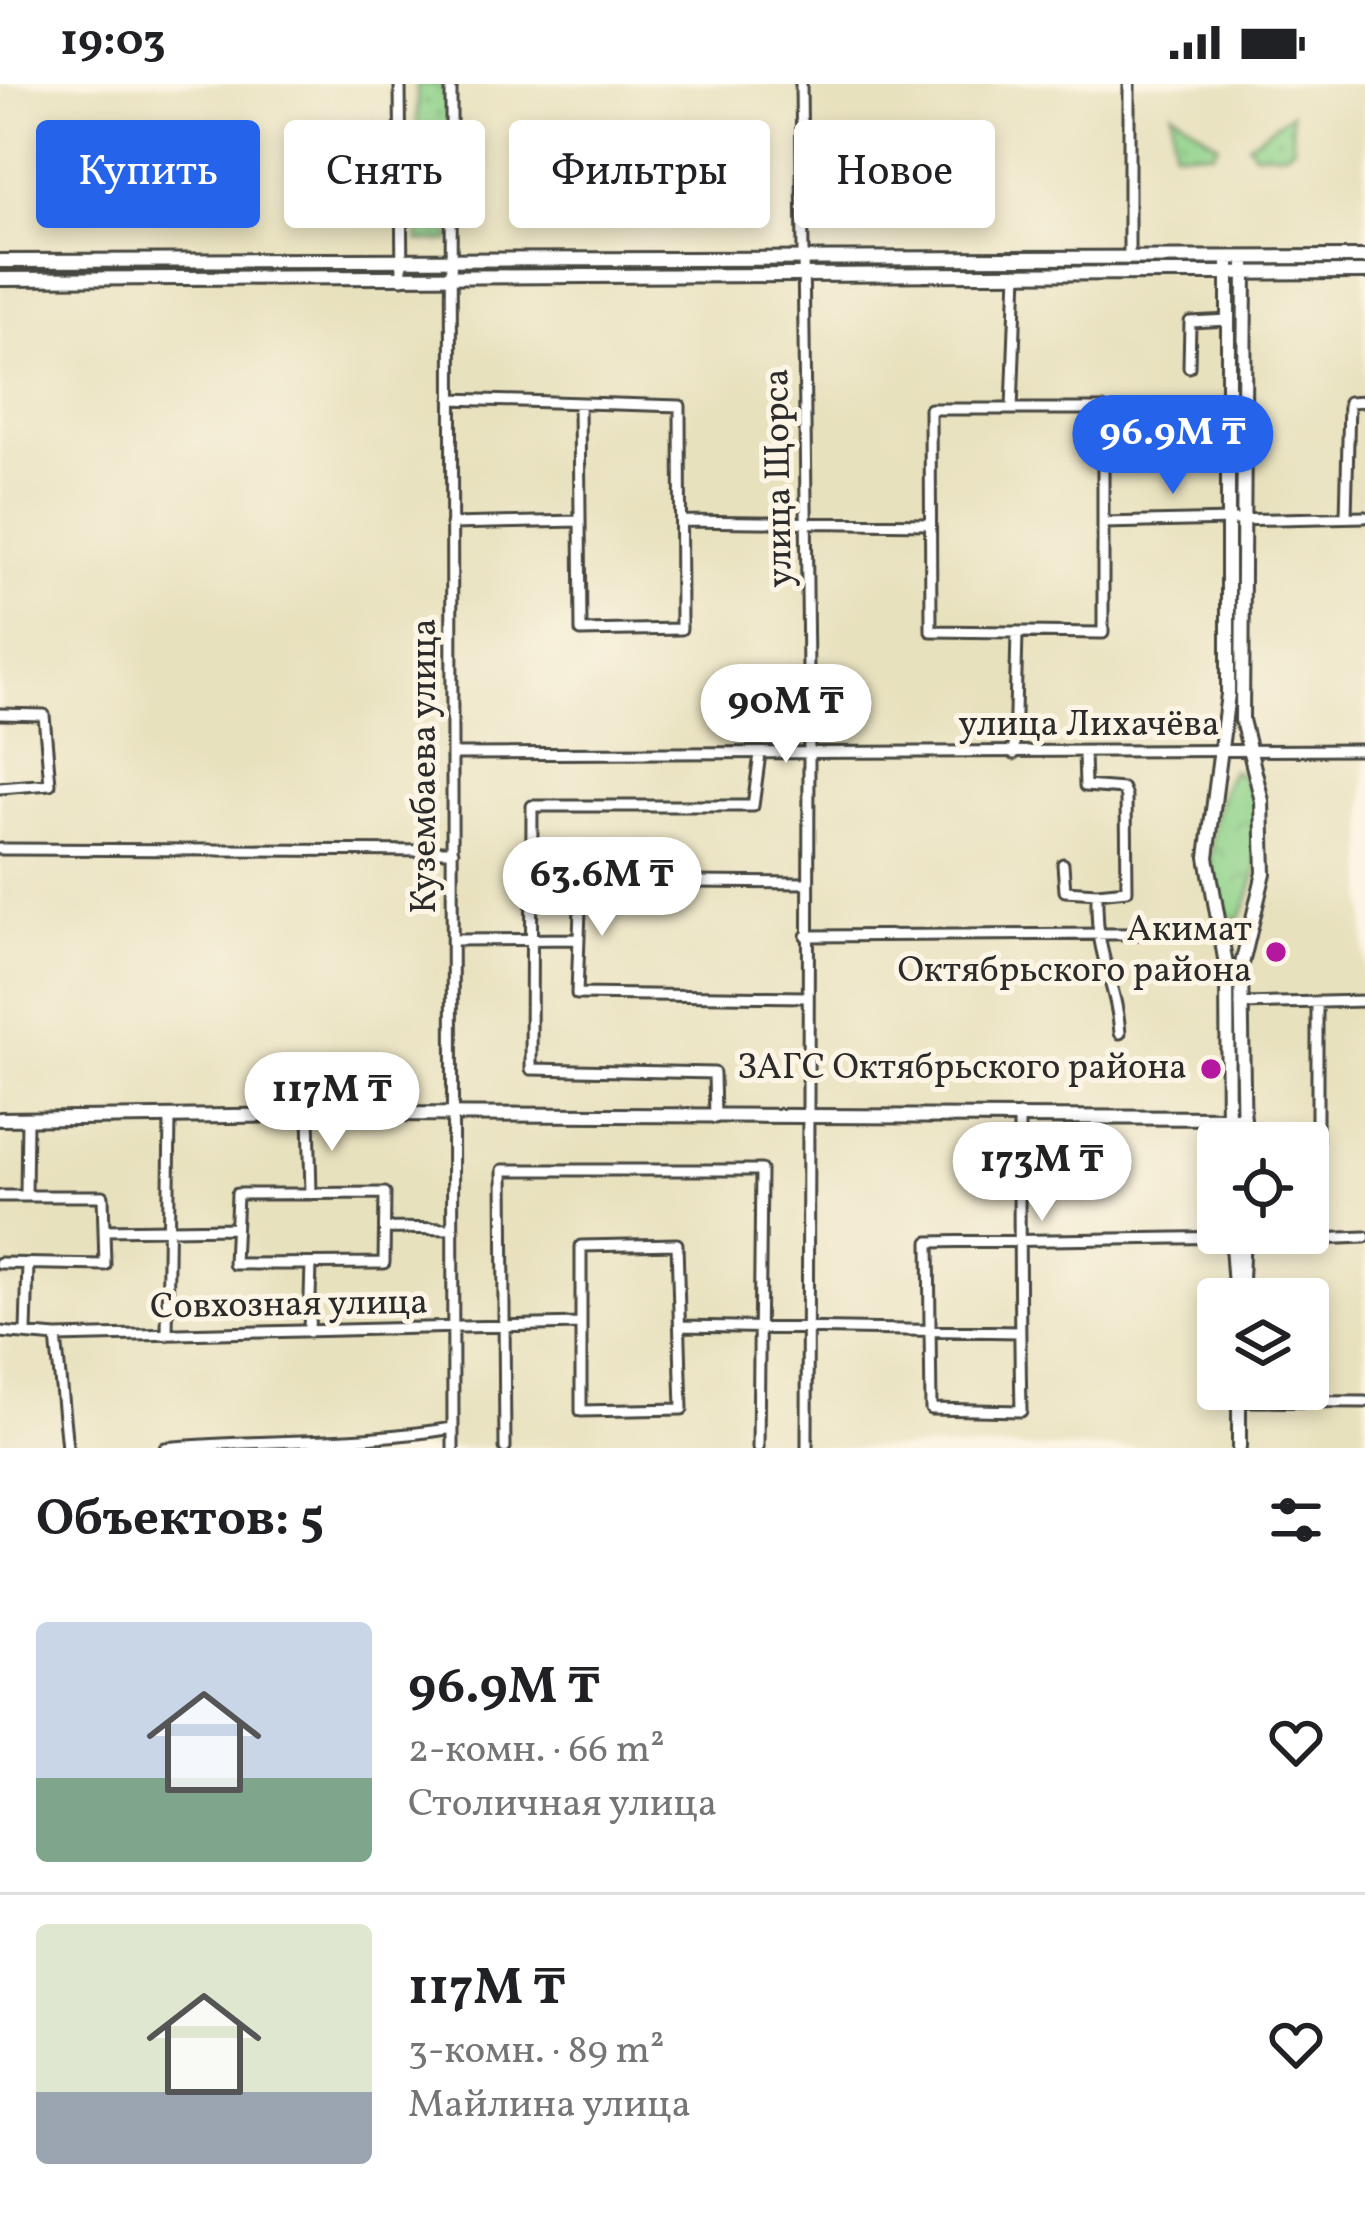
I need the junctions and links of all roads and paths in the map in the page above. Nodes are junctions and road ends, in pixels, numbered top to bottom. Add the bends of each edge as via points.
1 (400, 84) edge
2 (451, 84) edge
3 (801, 84) edge
4 (1129, 84) edge
5 (1365, 257) edge
6 (1129, 258) junction
7 (0, 260) edge
8 (401, 262) junction
9 (452, 263) junction
10 (1228, 264) junction
11 (1245, 264) junction
12 (804, 266) junction
13 (1017, 272) junction
14 (1365, 272) edge
15 (0, 279) edge
16 (401, 279) junction
17 (452, 279) junction
18 (1228, 320) junction
19 (1190, 368) dead end
20 (451, 399) junction
21 (1365, 401) edge
22 (578, 404) junction
23 (1012, 409) junction
24 (1235, 517) junction
25 (1346, 517) junction
26 (1365, 517) edge
27 (578, 521) junction
28 (680, 521) junction
29 (808, 521) junction
30 (1103, 523) junction
31 (451, 524) junction
32 (930, 524) junction
33 (1017, 632) junction
34 (0, 714) edge
35 (1365, 750) edge
36 (1221, 752) junction
37 (1246, 752) junction
38 (1084, 753) junction
39 (453, 754) junction
40 (760, 754) junction
41 (1014, 754) junction
42 (808, 755) junction
43 (0, 788) edge
44 (0, 849) edge
45 (453, 851) junction
46 (1063, 864) dead end
47 (806, 883) junction
48 (1097, 892) junction
49 (1245, 933) junction
50 (1096, 934) junction
51 (1222, 934) junction
52 (806, 936) junction
53 (532, 939) junction
54 (579, 939) junction
55 (454, 940) junction
56 (805, 997) junction
57 (1365, 1001) edge
58 (1240, 1004) junction
59 (1317, 1004) junction
60 (1120, 1033) dead end
61 (309, 1115) junction
62 (452, 1115) junction
63 (1019, 1115) junction
64 (170, 1116) junction
65 (806, 1116) junction
66 (0, 1118) edge
67 (27, 1118) junction
68 (715, 1118) junction
69 (1227, 1118) junction
70 (1244, 1118) junction
71 (1227, 1122) edge
72 (1244, 1122) edge
73 (310, 1193) junction
74 (0, 1196) edge
75 (26, 1196) junction
76 (234, 1228) junction
77 (385, 1228) junction
78 (169, 1229) junction
79 (453, 1229) junction
80 (104, 1230) junction
81 (1197, 1236) edge
82 (1365, 1237) edge
83 (1019, 1241) junction
84 (0, 1264) edge
85 (28, 1264) junction
86 (311, 1264) junction
87 (580, 1324) junction
88 (681, 1326) junction
89 (504, 1327) junction
90 (759, 1328) junction
91 (929, 1328) junction
92 (452, 1329) junction
93 (807, 1330) junction
94 (0, 1332) edge
95 (26, 1332) junction
96 (309, 1332) junction
97 (1019, 1332) junction
98 (167, 1335) junction
99 (56, 1337) junction
100 (1329, 1400) edge
101 (1365, 1402) edge
102 (1239, 1410) edge
103 (453, 1428) junction
104 (68, 1448) edge
105 (165, 1448) edge
106 (453, 1448) edge
107 (505, 1448) edge
108 (758, 1448) edge
109 (807, 1448) edge
110 (1239, 1448) edge

1 - 8 street
2 - 9 street, Кузембаева улица
3 - 12 street, улица Щорса
4 - 6 street
5 - 11 main road
6 - 10 main road
6 - 12 main road
7 - 8 main road
8 - 9 main road
8 - 16 street
9 - 12 main road
9 - 17 street, Кузембаева улица
10 - 11 main road
10 - 13 main road
10 - 18 main road
11 - 14 main road
11 - 24 main road
12 - 13 main road
12 - 17 main road
12 - 29 street, улица Щорса
13 - 23 street
15 - 16 main road
16 - 17 main road
17 - 20 street, Кузембаева улица
18 - 19 street via 1190,322
18 - 24 main road
20 - 22 street
20 - 31 street, Кузембаева улица
21 - 25 street via 1348,401
22 - 27 street
22 - 28 street via 680,406
23 - 30 street via 1103,410
23 - 32 street via 929,409
24 - 25 street
24 - 30 street
24 - 36 main road
24 - 37 main road
25 - 26 street
27 - 28 street via 580,631 682,629
27 - 31 street
28 - 29 street
29 - 32 street
29 - 42 street, улица Щорса
30 - 33 street via 1103,633
31 - 39 street, Кузембаева улица
32 - 33 street via 931,631
33 - 41 street
34 - 43 street via 44,716 50,784
35 - 37 street, улица Лихачёва
36 - 37 street, улица Лихачёва
36 - 38 street, улица Лихачёва
36 - 51 main road via 1207,857
37 - 49 main road via 1262,801 1264,873
38 - 41 street, улица Лихачёва
38 - 48 street via 1085,787 1123,789 1126,797 1127,890
39 - 40 street, улица Лихачёва
39 - 45 street, Кузембаева улица
40 - 42 street, улица Лихачёва
40 - 53 street via 753,806 532,806
41 - 42 street, улица Лихачёва
42 - 47 street, улица Щорса
44 - 45 street
45 - 55 street, Кузембаева улица
46 - 48 street via 1065,891
47 - 52 street, улица Щорса
47 - 54 street via 581,881
48 - 50 street
49 - 51 street
49 - 58 main road
50 - 51 street
50 - 52 street
50 - 60 street
51 - 69 main road
52 - 56 street, улица Щорса
53 - 54 street
53 - 55 street
53 - 68 street via 531,1070 714,1073
54 - 56 street via 577,994
55 - 62 street, Кузембаева улица
56 - 65 street, улица Щорса
57 - 59 street
58 - 59 street
58 - 70 main road
59 - 82 street via 1317,1239
61 - 62 main road
61 - 64 main road
61 - 73 street
62 - 68 main road
62 - 79 street, Кузембаева улица
63 - 65 main road
63 - 69 main road
63 - 83 street
64 - 67 main road
64 - 78 street
65 - 68 main road
65 - 93 street, улица Щорса
66 - 67 main road
67 - 75 street
69 - 70 main road
69 - 71 main road
70 - 72 main road
73 - 76 street via 236,1194
73 - 77 street via 385,1193
74 - 75 street
75 - 80 street via 103,1196
76 - 78 street
76 - 86 street via 234,1264
77 - 79 street
77 - 86 street via 383,1263
78 - 80 street
78 - 98 street
79 - 92 street, Кузембаева улица
80 - 85 street via 105,1265
81 - 83 street
83 - 91 street via 929,1242
83 - 97 street
84 - 85 street
85 - 95 street
86 - 96 street
87 - 88 street via 581,1246 676,1244
87 - 88 street via 581,1411 682,1409
87 - 89 street, Совхозная улица
88 - 90 street
89 - 90 street via 503,1170 760,1170
89 - 92 street, Совхозная улица
89 - 107 street
90 - 93 street
90 - 108 street
91 - 93 street
91 - 97 street
91 - 97 street via 931,1409 1022,1411
92 - 96 street, Совхозная улица
92 - 103 street, Кузембаева улица
93 - 109 street, улица Щорса
94 - 95 street, Совхозная улица
95 - 99 street, Совхозная улица
96 - 98 street, Совхозная улица
98 - 99 street, Совхозная улица
99 - 104 street
100 - 101 street
102 - 110 main road
103 - 105 street
103 - 106 street, Кузембаева улица

